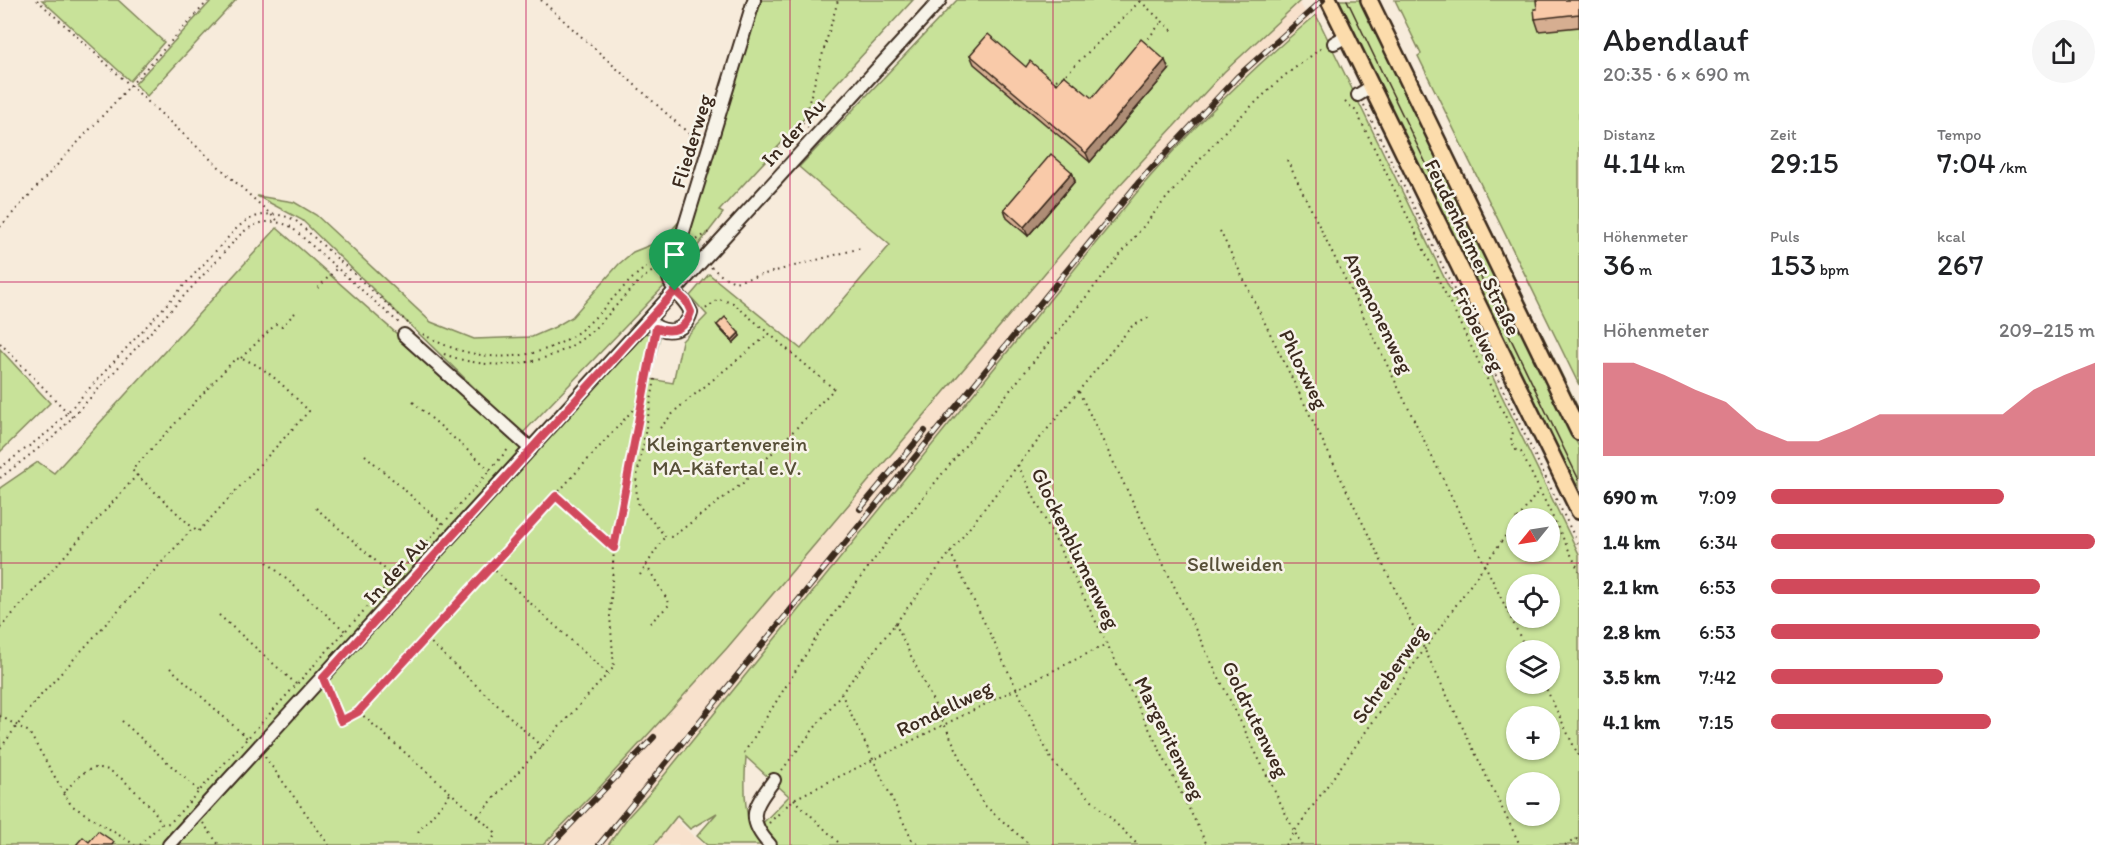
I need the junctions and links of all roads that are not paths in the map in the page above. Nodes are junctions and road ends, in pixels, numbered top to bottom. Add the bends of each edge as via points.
1 (754, 0) edge
2 (940, 0) edge
3 (1329, 0) edge
4 (1369, 0) edge
5 (675, 291) junction
6 (653, 324) junction
7 (406, 333) road end
8 (1579, 432) edge
9 (531, 449) junction
10 (1579, 511) edge
11 (774, 780) road end
12 (169, 845) edge
13 (770, 845) edge

1 - 5 lane, Fliederweg via 669,278
2 - 5 lane, In der Au
3 - 10 main road, Feudenheimer Straße via 1336,41
4 - 8 main road, Feudenheimer Straße
5 - 6 lane, In der Au
5 - 6 lane via 691,312 688,322 679,330 666,331
6 - 9 lane, In der Au
7 - 9 lane
9 - 12 lane, In der Au
11 - 13 lane via 753,813 759,833

